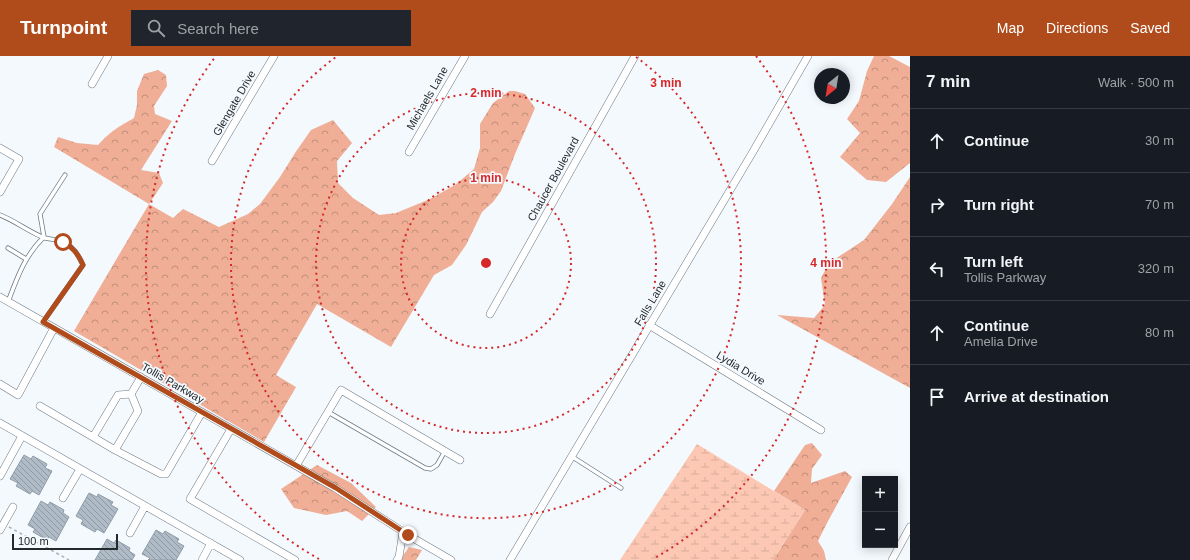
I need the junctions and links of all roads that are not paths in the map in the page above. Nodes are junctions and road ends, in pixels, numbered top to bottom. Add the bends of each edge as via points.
1 (108, 56) edge
2 (274, 56) edge
3 (465, 56) edge
4 (635, 56) edge
5 (808, 56) edge
6 (92, 84) dead end
7 (0, 148) edge
8 (409, 152) dead end
9 (212, 161) dead end
10 (65, 175) dead end
11 (0, 192) edge
12 (0, 215) edge
13 (44, 237) junction
14 (8, 248) dead end
15 (26, 259) junction
16 (0, 297) edge
17 (8, 302) junction
18 (490, 314) dead end
19 (43, 322) junction
20 (649, 326) junction
21 (54, 328) junction
22 (140, 377) junction
23 (0, 384) edge
24 (131, 394) junction
25 (40, 406) dead end
26 (202, 412) junction
27 (328, 412) junction
28 (0, 423) edge
29 (231, 429) junction
30 (821, 430) dead end
31 (22, 436) junction
32 (93, 436) junction
33 (115, 450) junction
34 (445, 452) junction
35 (571, 456) junction
36 (460, 460) dead end
37 (296, 466) junction
38 (80, 469) junction
39 (0, 476) edge
40 (621, 488) dead end
41 (63, 498) dead end
42 (146, 506) junction
43 (13, 507) dead end
44 (2, 527) edge
45 (910, 527) edge
46 (130, 533) dead end
47 (408, 535) junction
48 (211, 544) junction
49 (202, 560) edge
50 (240, 560) edge
51 (295, 560) edge
52 (397, 560) edge
53 (451, 560) edge
54 (510, 560) edge
55 (892, 560) edge

1 - 6 street
2 - 9 street, Glengate Drive
3 - 8 street, Michaels Lane
4 - 18 street, Chaucer Boulevard
5 - 20 street, Falls Lane
7 - 11 street via 19,158
10 - 13 lane via 40,214
12 - 13 lane
13 - 15 lane via 34,246
13 - 19 lane via 71,246 83,265
14 - 15 lane
15 - 17 lane
16 - 17 street, Tollis Parkway
17 - 19 street, Tollis Parkway
19 - 21 street, Tollis Parkway
20 - 30 street, Lydia Drive
20 - 35 street, Falls Lane
21 - 22 street, Tollis Parkway
21 - 23 street via 18,395
22 - 24 street
22 - 26 street, Tollis Parkway
24 - 32 street via 118,395
24 - 33 street via 138,411
25 - 32 street
26 - 29 street, Tollis Parkway
26 - 33 street via 166,474 161,474
27 - 34 lane via 425,468 431,469 437,465
27 - 34 street via 341,390
27 - 37 street
28 - 31 street
29 - 37 street, Tollis Parkway
29 - 51 street via 190,500
31 - 38 street
31 - 39 street
32 - 33 street
34 - 36 street
35 - 40 lane
35 - 54 street, Falls Lane
37 - 47 street, Tollis Parkway via 336,488
38 - 41 street
38 - 42 street
42 - 46 street
42 - 48 street
43 - 44 street
45 - 55 street
47 - 52 street
47 - 53 street, Tollis Parkway
48 - 49 street
48 - 50 street

